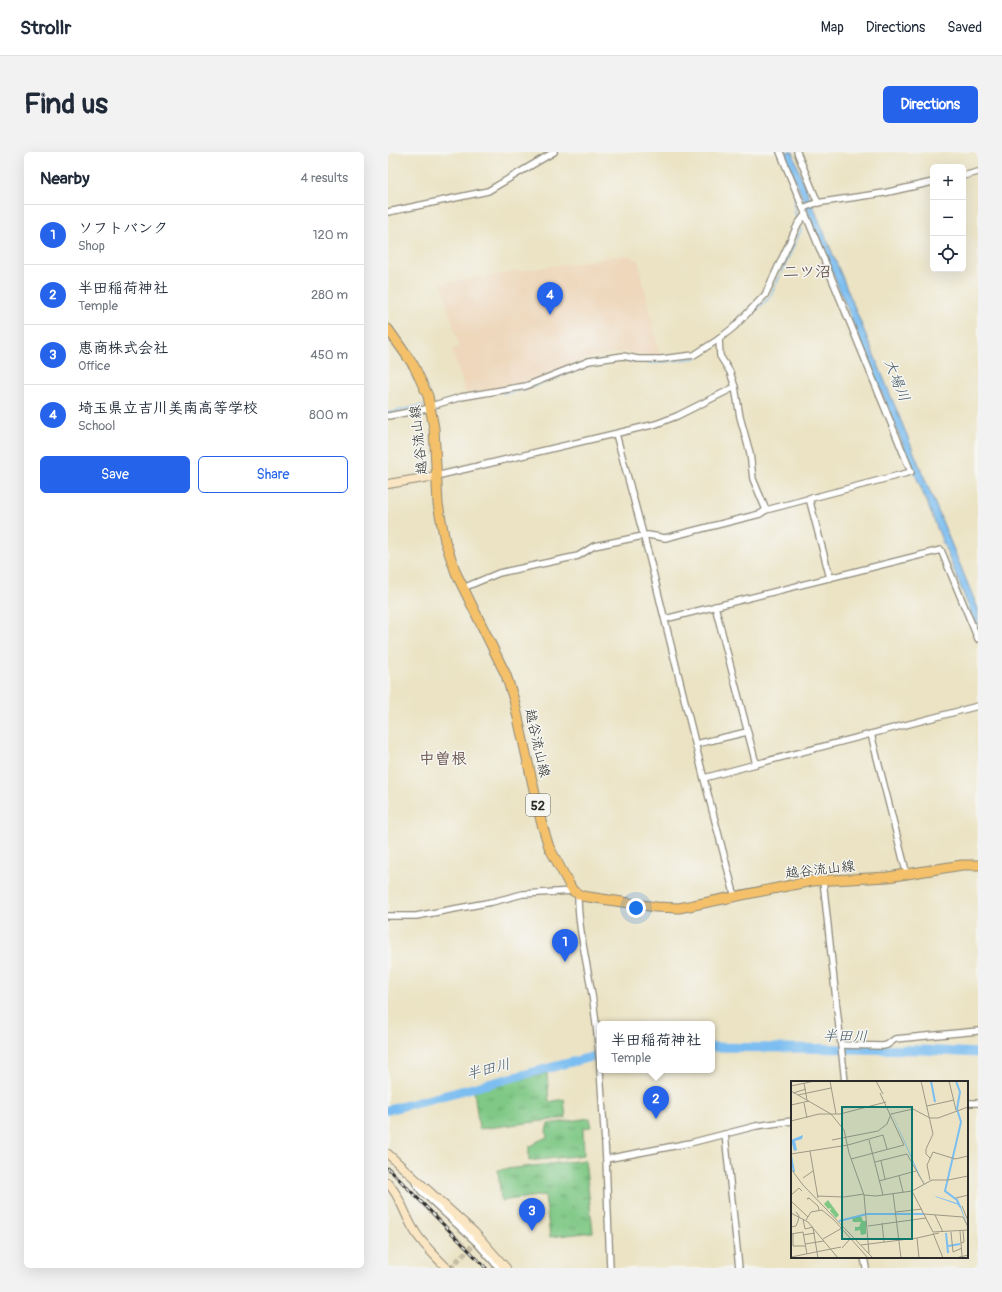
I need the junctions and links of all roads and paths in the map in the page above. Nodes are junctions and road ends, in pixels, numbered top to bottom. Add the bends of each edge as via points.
1 (554, 152) edge
2 (780, 152) edge
3 (797, 152) edge
4 (978, 172) edge
5 (966, 175) edge
6 (930, 183) edge
7 (817, 203) junction
8 (804, 208) junction
9 (388, 212) edge
10 (805, 215) junction
11 (388, 329) edge
12 (720, 341) junction
13 (735, 387) junction
14 (431, 407) junction
15 (388, 416) edge
16 (616, 434) junction
17 (436, 476) junction
18 (388, 484) edge
19 (808, 498) junction
20 (766, 510) junction
21 (643, 536) junction
22 (830, 578) junction
23 (463, 588) junction
24 (715, 606) junction
25 (665, 620) junction
26 (978, 639) edge
27 (978, 706) edge
28 (747, 732) junction
29 (871, 734) junction
30 (696, 744) junction
31 (756, 764) junction
32 (704, 778) junction
33 (978, 865) edge
34 (907, 875) junction
35 (822, 880) junction
36 (576, 893) junction
37 (735, 897) junction
38 (388, 916) edge
39 (978, 1031) edge
40 (597, 1040) edge
41 (841, 1047) junction
42 (600, 1073) edge
43 (845, 1081) edge
44 (791, 1121) edge
45 (725, 1134) junction
46 (388, 1154) edge
47 (606, 1159) junction
48 (412, 1176) junction
49 (388, 1183) edge
50 (864, 1258) edge
51 (445, 1267) edge
52 (499, 1268) edge
53 (506, 1268) edge
54 (610, 1268) edge
55 (739, 1268) edge
56 (866, 1268) edge

1 - 9 street via 488,191
2 - 8 street
3 - 7 street
4 - 5 street
6 - 7 street via 884,193
7 - 8 street
8 - 10 street
10 - 12 street via 798,224 765,295
10 - 19 street via 911,472
11 - 14 main road, 越谷流山線 / 52 via 418,373
12 - 13 street via 720,356 730,372
12 - 14 street via 694,355 661,359 623,356 589,361 526,386 461,397
13 - 16 street via 677,416
13 - 20 street via 750,453 752,479
14 - 15 street
14 - 17 main road, 越谷流山線 / 52
16 - 17 street
16 - 21 street
17 - 18 street
17 - 23 main road, 越谷流山線 / 52 via 445,542
19 - 20 street
19 - 22 street
20 - 21 street via 760,514 665,538
21 - 23 street via 594,546 578,556 500,573
21 - 25 street
22 - 24 street
22 - 26 street via 942,550
23 - 36 main road, 越谷流山線 / 52 via 506,675 546,840
24 - 25 street
24 - 28 street
25 - 30 street
27 - 29 street
28 - 30 street
28 - 31 street
29 - 31 street
29 - 34 street
30 - 32 street
31 - 32 street
32 - 37 street
33 - 34 main road, 越谷流山線 via 962,865
34 - 35 main road, 越谷流山線
35 - 37 main road, 越谷流山線
35 - 41 street
36 - 37 main road, 越谷流山線 via 671,908
36 - 38 street via 523,894 416,916
36 - 40 street
39 - 41 street via 895,1039 883,1046
41 - 43 street
42 - 47 street
44 - 45 street
45 - 47 street
45 - 55 street
46 - 48 street
47 - 54 street
48 - 52 street via 420,1191
48 - 53 street via 475,1233
49 - 51 street via 399,1197 414,1230
50 - 56 street

